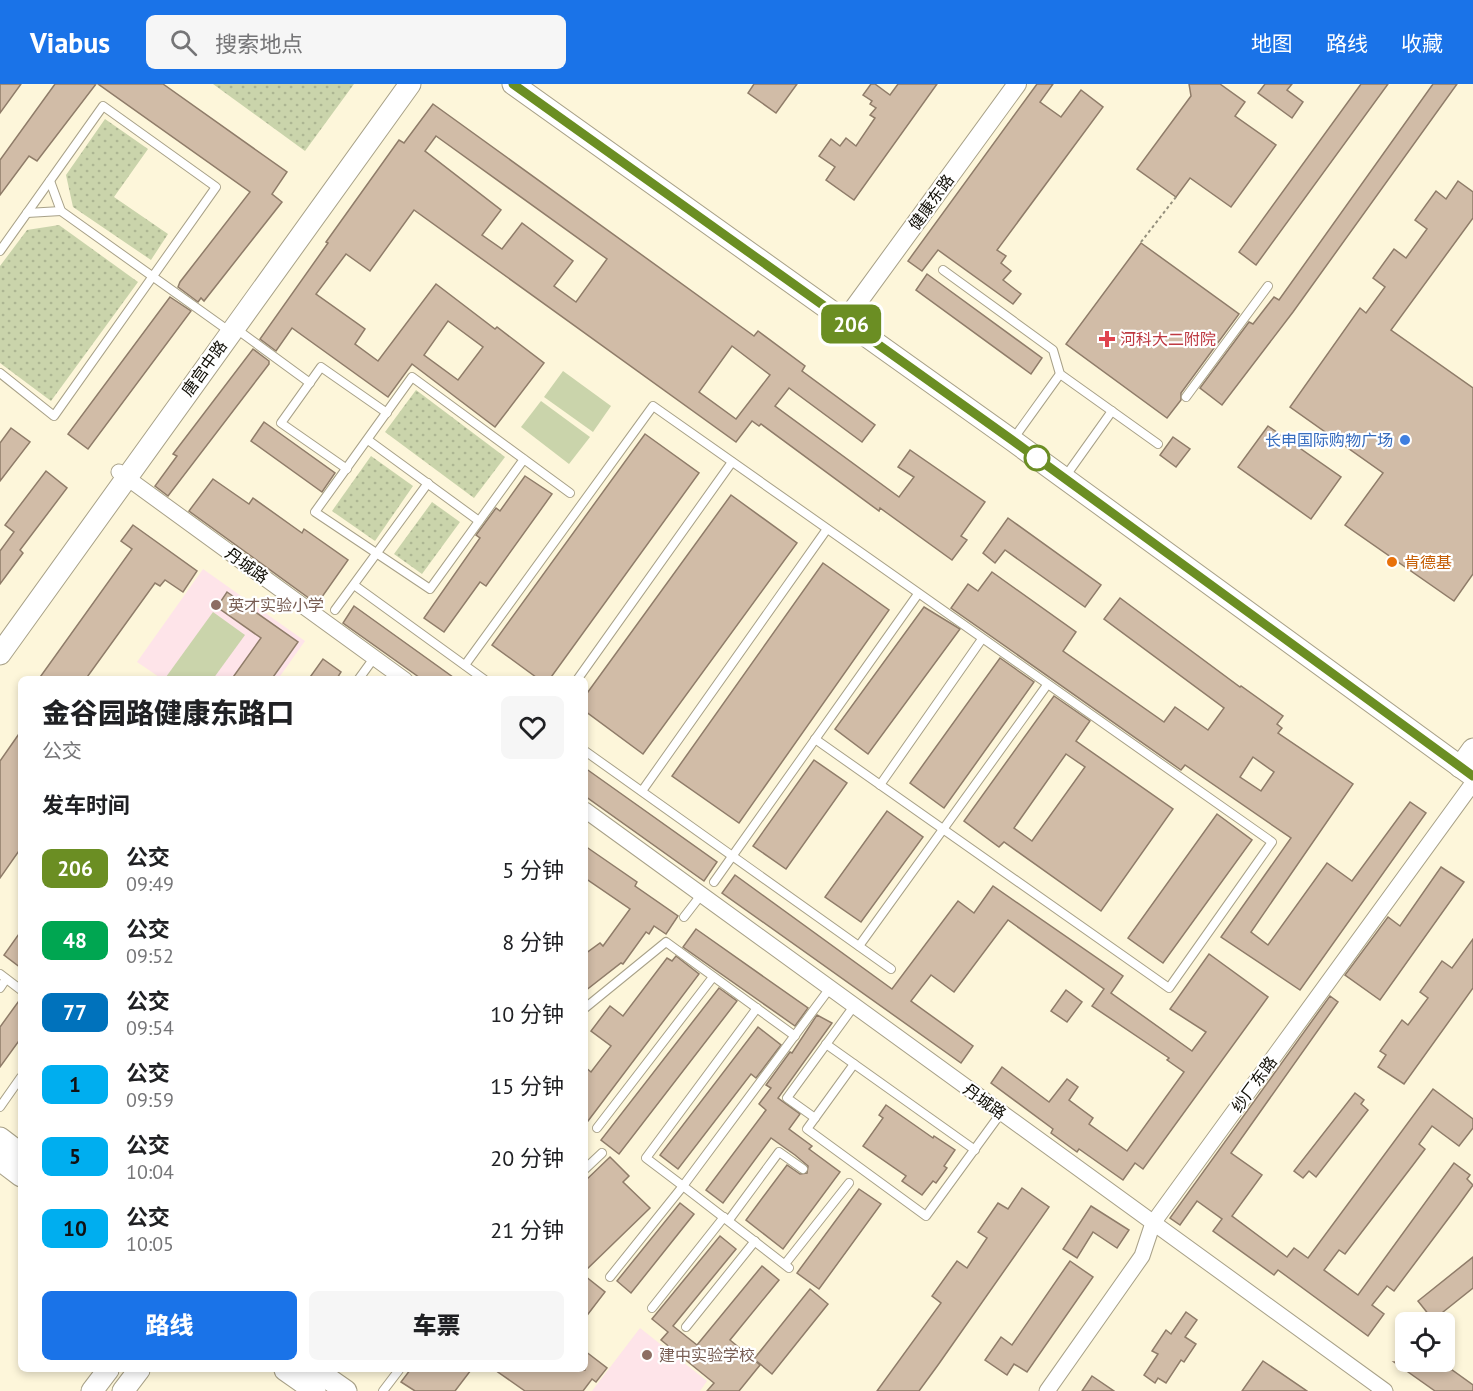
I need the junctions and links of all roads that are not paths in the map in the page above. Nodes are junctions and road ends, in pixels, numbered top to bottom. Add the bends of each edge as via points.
1 (398, 84) edge
2 (410, 84) edge
3 (513, 84) edge
4 (530, 84) edge
5 (1017, 84) edge
6 (50, 181) junction
7 (61, 211) junction
8 (27, 213) junction
9 (0, 250) edge
10 (943, 270) dead end
11 (153, 277) junction
12 (1268, 286) dead end
13 (848, 317) junction
14 (229, 329) junction
15 (0, 373) edge
16 (1060, 374) junction
17 (310, 383) junction
18 (1186, 397) dead end
19 (1112, 411) junction
20 (387, 413) junction
21 (1015, 437) junction
22 (368, 440) junction
23 (1158, 444) dead end
24 (524, 459) junction
25 (732, 462) junction
26 (347, 469) junction
27 (1067, 474) junction
28 (122, 475) junction
29 (428, 483) junction
30 (570, 493) dead end
31 (479, 521) junction
32 (827, 530) junction
33 (377, 554) junction
34 (354, 585) junction
35 (918, 594) junction
36 (335, 610) dead end
37 (0, 639) edge
38 (982, 639) junction
39 (0, 654) edge
40 (374, 658) junction
41 (465, 665) junction
42 (361, 676) edge
43 (399, 676) edge
44 (480, 676) edge
45 (580, 676) edge
46 (1047, 685) junction
47 (815, 739) junction
48 (588, 753) edge
49 (1470, 765) edge
50 (880, 785) junction
51 (642, 791) junction
52 (588, 812) edge
53 (943, 830) junction
54 (732, 856) junction
55 (714, 882) dead end
56 (701, 895) junction
57 (684, 917) dead end
58 (859, 946) junction
59 (891, 969) dead end
60 (3, 977) edge
61 (713, 977) junction
62 (18, 987) edge
63 (0, 988) edge
64 (830, 988) junction
65 (588, 1006) edge
66 (854, 1006) junction
67 (757, 1008) junction
68 (795, 1036) junction
69 (826, 1044) junction
70 (854, 1064) junction
71 (18, 1081) edge
72 (0, 1107) edge
73 (1001, 1113) junction
74 (815, 1118) junction
75 (597, 1128) dead end
76 (0, 1138) edge
77 (975, 1150) junction
78 (18, 1152) edge
79 (602, 1153) dead end
80 (0, 1160) edge
81 (588, 1166) edge
82 (803, 1169) dead end
83 (18, 1174) edge
84 (849, 1183) dead end
85 (684, 1186) junction
86 (726, 1218) junction
87 (1153, 1222) junction
88 (755, 1241) junction
89 (610, 1277) dead end
90 (652, 1308) dead end
91 (686, 1327) dead end
92 (106, 1372) edge
93 (137, 1372) edge
94 (288, 1372) edge
95 (319, 1372) edge
96 (397, 1372) edge
97 (92, 1391) edge
98 (123, 1391) edge
99 (315, 1391) edge
100 (346, 1391) edge
101 (383, 1391) edge
102 (1047, 1391) edge
103 (1385, 1391) edge

1 - 14 main road, 唐宫中路
2 - 14 main road, 唐宫中路
3 - 13 main road
4 - 13 main road
5 - 13 street, 健康东路
6 - 7 lane
6 - 8 lane
6 - 11 lane via 103,106 216,186
7 - 8 lane
7 - 11 lane
8 - 9 lane
10 - 16 lane via 1053,350
11 - 14 lane
11 - 15 lane via 54,416
12 - 18 lane
13 - 21 main road
14 - 17 lane
14 - 28 main road, 唐宫中路
16 - 19 lane
16 - 21 lane
17 - 20 lane via 321,367
17 - 26 lane via 281,423
19 - 23 lane
19 - 27 lane
20 - 22 lane
20 - 24 lane via 412,377
21 - 27 main road
22 - 26 lane
22 - 29 lane
24 - 30 lane
24 - 31 lane
25 - 32 lane
25 - 41 lane via 653,406
25 - 45 lane
26 - 33 lane via 315,512
27 - 49 main road
28 - 37 main road, 唐宫中路
28 - 39 main road, 唐宫中路
28 - 40 street, 丹城路
29 - 31 lane
29 - 33 lane
31 - 33 lane via 430,589
32 - 35 lane
32 - 51 lane
33 - 34 lane
34 - 36 lane
34 - 41 lane
35 - 38 lane
35 - 47 lane
38 - 46 lane
38 - 50 lane
40 - 42 lane
40 - 43 street, 丹城路
41 - 44 lane
46 - 53 lane
46 - 53 lane via 1272,842 1169,988
47 - 50 lane
47 - 54 lane
48 - 51 lane
49 - 87 street, 纱厂东路
50 - 53 lane
51 - 54 lane
52 - 56 street, 丹城路
53 - 58 lane
54 - 55 lane
54 - 58 lane
56 - 57 lane
56 - 64 street, 丹城路
58 - 59 lane
60 - 62 lane
60 - 63 lane
61 - 65 lane via 667,941
61 - 67 lane
61 - 75 lane
64 - 66 street, 丹城路
64 - 68 lane
66 - 69 lane
66 - 73 street, 丹城路
67 - 68 lane
67 - 85 lane via 646,1158
68 - 85 lane
69 - 70 lane
69 - 74 lane via 787,1098
70 - 74 lane
70 - 77 lane
71 - 72 lane
73 - 77 lane
73 - 87 street, 丹城路
74 - 77 lane via 807,1129 926,1216
76 - 78 main road
79 - 81 lane
80 - 83 main road
82 - 86 lane via 779,1152
84 - 88 lane via 787,1266
85 - 86 lane
85 - 89 lane
86 - 88 lane
86 - 90 lane
87 - 102 street, 纱厂东路 via 1142,1256
87 - 103 street, 丹城路
88 - 91 lane
92 - 97 main road
93 - 98 main road
94 - 99 main road
95 - 100 main road
96 - 101 lane

